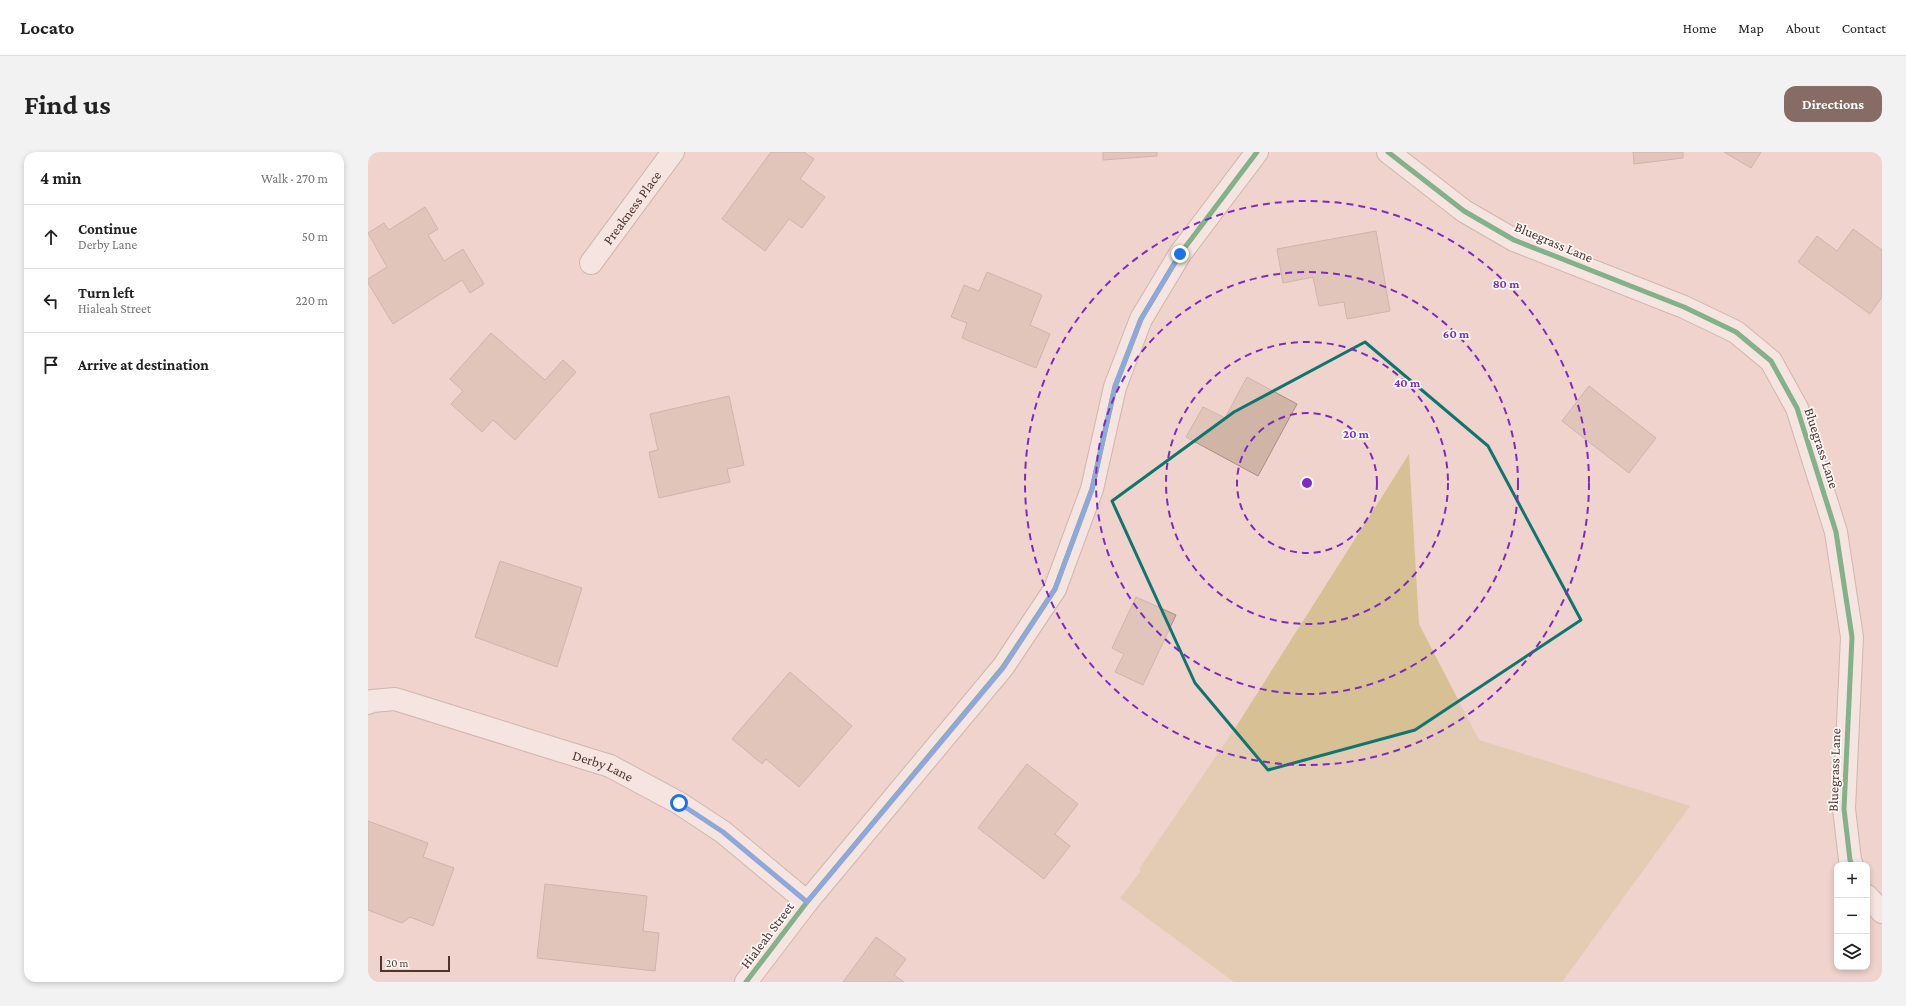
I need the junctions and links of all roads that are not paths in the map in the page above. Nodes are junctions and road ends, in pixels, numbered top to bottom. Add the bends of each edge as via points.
1 (673, 152) edge
2 (1257, 152) edge
3 (1388, 152) edge
4 (591, 263) dead end
5 (368, 703) edge
6 (1851, 862) edge
7 (1869, 898) edge
8 (807, 902) junction
9 (1882, 912) edge
10 (746, 982) edge

1 - 4 street, Preakness Place
2 - 8 street, Hialeah Street via 1180,254 1141,319 1115,386 1092,489 1055,589 1003,668
3 - 6 street, Bluegrass Lane via 1464,211 1514,240 1684,307 1736,332 1772,361 1797,408 1836,532 1852,637 1844,809
5 - 8 street, Derby Lane via 395,699 610,766 679,803 723,832
7 - 9 street
8 - 10 street, Hialeah Street

